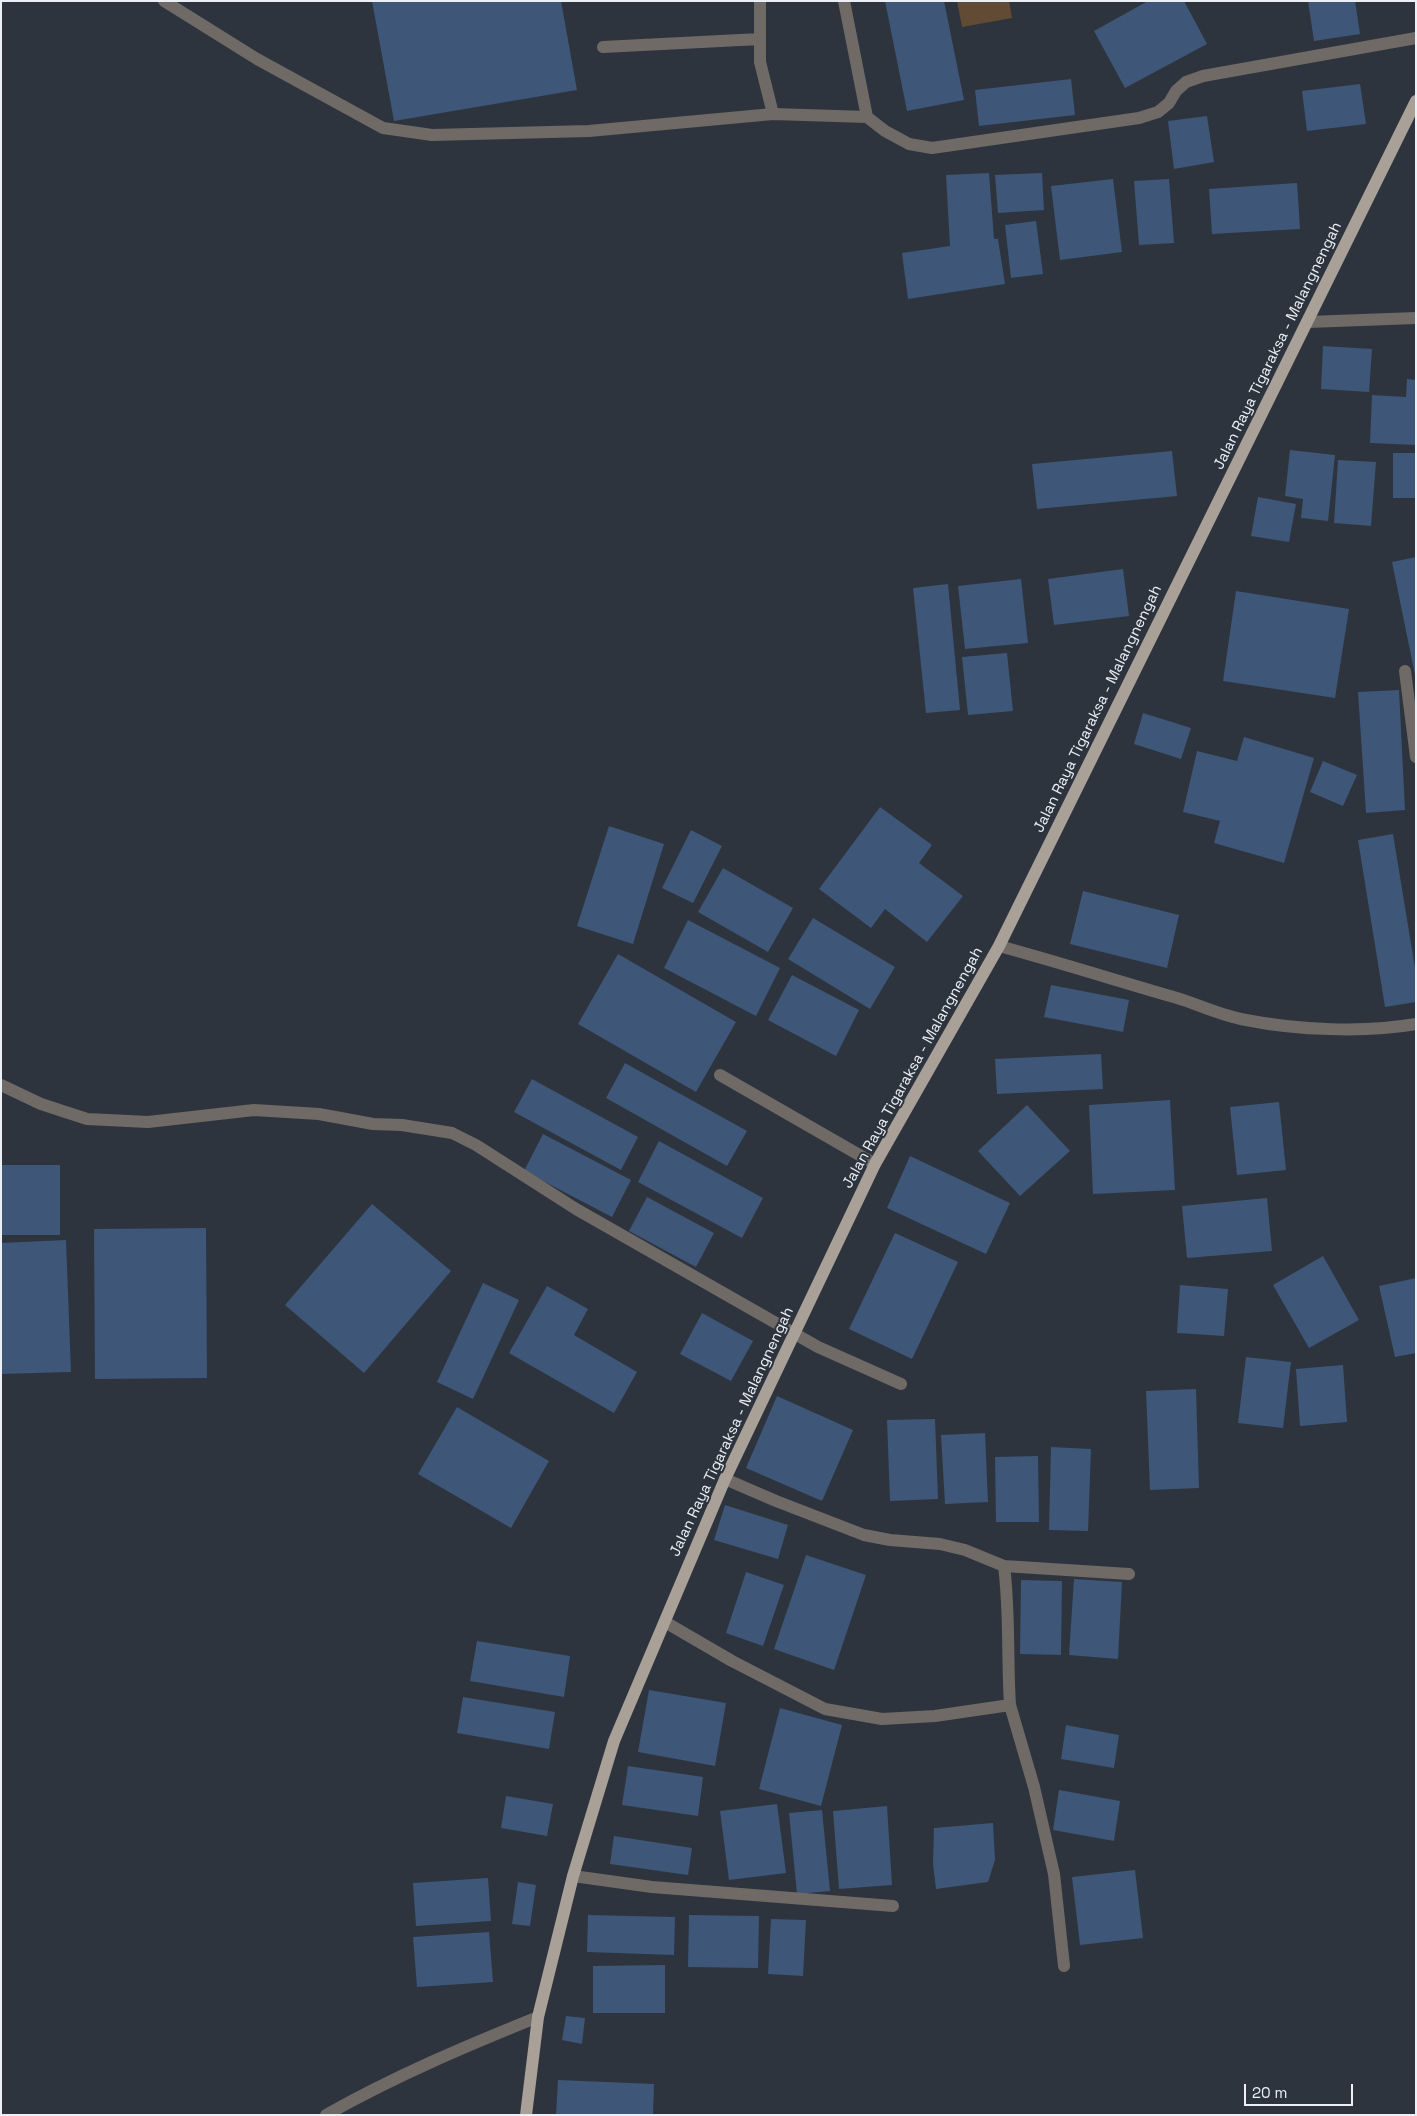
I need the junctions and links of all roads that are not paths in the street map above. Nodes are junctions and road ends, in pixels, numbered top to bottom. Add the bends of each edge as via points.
1 (164, 1) edge
2 (760, 1) edge
3 (844, 1) edge
4 (1416, 38) edge
5 (760, 39) junction
6 (603, 47) dead end
7 (1416, 102) edge
8 (773, 114) junction
9 (867, 117) junction
10 (1416, 318) edge
11 (1308, 322) junction
12 (1405, 671) dead end
13 (1416, 757) edge
14 (999, 946) junction
15 (1416, 1024) edge
16 (720, 1075) dead end
17 (1, 1086) edge
18 (875, 1164) junction
19 (795, 1333) junction
20 (901, 1384) dead end
21 (725, 1479) junction
22 (1004, 1566) junction
23 (1129, 1574) dead end
24 (665, 1622) junction
25 (1010, 1705) junction
26 (573, 1876) junction
27 (893, 1906) dead end
28 (1064, 1966) dead end
29 (538, 2017) junction
30 (326, 2115) edge
31 (526, 2115) edge

1 - 8 street via 257,59 383,128 432,135 580,131
2 - 5 street
3 - 9 street
4 - 9 street via 1203,76 1186,82 1158,112 1139,118 964,144 932,148 909,144
5 - 6 street
5 - 8 street via 760,62
7 - 11 main road, Jalan Raya Tigaraksa - Malangnengah
8 - 9 street
10 - 11 street
11 - 14 main road, Jalan Raya Tigaraksa - Malangnengah
12 - 13 street
14 - 15 street via 1107,976 1244,1020 1277,1025 1363,1028
14 - 18 main road, Jalan Raya Tigaraksa - Malangnengah
16 - 18 street
17 - 19 street via 87,1119 148,1122 254,1110 319,1114 452,1133 576,1209
18 - 19 main road, Jalan Raya Tigaraksa - Malangnengah
19 - 20 street via 834,1355
19 - 21 main road, Jalan Raya Tigaraksa - Malangnengah
21 - 22 street via 864,1535 940,1544
21 - 24 main road, Jalan Raya Tigaraksa - Malangnengah
22 - 23 street
22 - 25 street via 1008,1597
24 - 25 street via 825,1709 882,1719 935,1716
24 - 26 main road, Jalan Raya Tigaraksa - Malangnengah via 614,1741
25 - 28 street via 1034,1787 1054,1874
26 - 27 street via 652,1887
26 - 29 main road, Jalan Raya Tigaraksa - Malangnengah
29 - 30 street via 436,2059
29 - 31 main road, Jalan Raya Tigaraksa - Malangnengah

